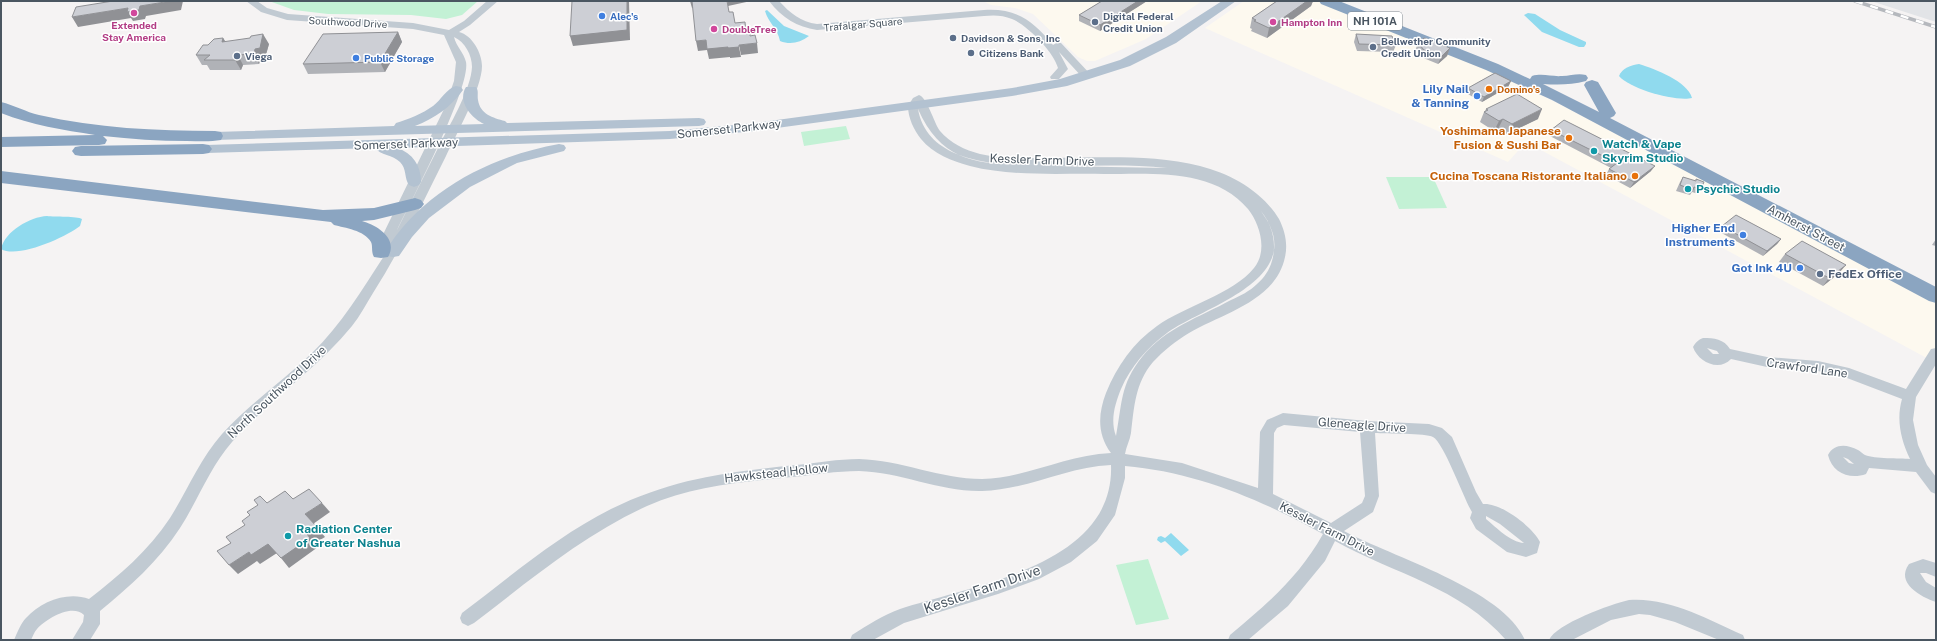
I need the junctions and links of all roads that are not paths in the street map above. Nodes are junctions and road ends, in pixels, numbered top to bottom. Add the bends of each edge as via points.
1 (251, 1) edge
2 (493, 1) edge
3 (774, 1) edge
4 (1213, 1) edge
5 (1326, 1) edge
6 (1354, 1) edge
7 (1230, 2) edge
8 (962, 14) junction
9 (448, 34) junction
10 (1084, 73) junction
11 (1056, 76) junction
12 (1538, 79) junction
13 (456, 90) junction
14 (471, 90) junction
15 (918, 103) junction
16 (1, 107) edge
17 (1608, 113) junction
18 (536, 127) junction
19 (446, 130) junction
20 (371, 132) junction
21 (693, 134) junction
22 (1, 142) edge
23 (211, 143) junction
24 (439, 143) junction
25 (352, 145) junction
26 (1, 151) edge
27 (1, 177) edge
28 (477, 177) junction
29 (414, 182) junction
30 (408, 206) junction
31 (292, 212) junction
32 (387, 252) junction
33 (1936, 285) edge
34 (1936, 296) edge
35 (1726, 353) dead end
36 (1936, 353) edge
37 (1909, 396) junction
38 (1366, 427) junction
39 (1118, 456) junction
40 (1861, 461) dead end
41 (1919, 466) junction
42 (1936, 488) edge
43 (1265, 498) junction
44 (1480, 512) dead end
45 (1332, 532) junction
46 (1936, 570) edge
47 (1936, 595) edge
48 (91, 608) junction
49 (468, 618) dead end
50 (22, 640) edge
51 (80, 640) edge
52 (858, 640) edge
53 (1236, 640) edge
54 (1517, 640) edge
55 (1557, 640) edge
56 (1737, 640) edge

1 - 9 street, Southwood Drive via 264,10 287,17 413,26
2 - 9 street via 467,23
3 - 8 street, Trafalgar Square via 795,22 817,27
4 - 10 main road, Somerset Parkway via 1148,44
5 - 34 highway, Amherst Street / NH 101A via 1492,67 1575,105
6 - 12 highway, Amherst Street / NH 101A
7 - 10 main road, Somerset Parkway via 1153,50 1113,68
8 - 10 street, Trafalgar Square via 971,10 995,8 1026,15 1038,24
8 - 11 street, Trafalgar Square via 994,12 1022,20 1062,62 1063,71
9 - 13 street via 461,62 461,74
9 - 14 street, Southwood Drive via 463,37 475,55 477,70
10 - 11 main road, Somerset Parkway
10 - 15 main road, Somerset Parkway via 1036,88
11 - 15 main road, Somerset Parkway
12 - 17 highway, Amherst Street / NH 101A
12 - 17 highway via 1586,82
13 - 19 street
13 - 20 main road via 447,102 425,117 402,126
14 - 18 main road via 470,100 473,109 481,118 500,124
14 - 19 street, Southwood Drive
15 - 18 main road, Somerset Parkway via 734,119
15 - 21 main road, Somerset Parkway
15 - 39 street, Kessler Farm Drive via 936,134 953,147 969,154 1006,161 1176,164 1196,168 1216,174 1239,186 1263,205 1272,219 1281,247 1279,262 1272,276 1254,293 1168,340 1147,359 1128,398
15 - 39 street, Kessler Farm Drive via 916,122 922,133 938,148 960,160 1009,169 1153,170 1188,173 1217,182 1233,191 1254,209 1262,222 1267,232 1268,250 1259,271 1232,292 1171,322 1141,346 1126,366 1112,394 1107,413 1108,438
16 - 23 highway via 39,120 105,132
17 - 33 highway, Amherst Street / NH 101A
18 - 19 main road, Somerset Parkway
19 - 20 main road, Somerset Parkway
19 - 24 street, North Southwood Drive
20 - 23 main road, Somerset Parkway
21 - 24 main road, Somerset Parkway
21 - 28 main road via 544,150 511,160
22 - 23 highway
23 - 25 main road, Somerset Parkway
23 - 26 highway
24 - 25 main road, Somerset Parkway
24 - 29 street, North Southwood Drive
24 - 30 street, North Southwood Drive
25 - 29 main road via 380,148 400,154 410,164
27 - 31 highway
28 - 30 main road
28 - 32 main road via 419,218
29 - 30 street, North Southwood Drive
30 - 31 highway via 382,213 352,216
30 - 32 street, North Southwood Drive
31 - 32 highway via 367,229 379,238
32 - 48 street, North Southwood Drive via 357,309 337,336 246,418 222,444 175,523 148,559
35 - 37 street, Crawford Lane via 1767,362 1818,366 1849,372
36 - 37 street
37 - 41 street via 1905,420
38 - 43 street, Gleneagle Drive via 1283,419 1272,424 1267,432
38 - 44 street, Gleneagle Drive via 1429,430 1443,436
38 - 45 street via 1371,501 1365,510
39 - 43 street, Kessler Farm Drive via 1203,476
39 - 49 street, Hawkstead Hollow via 1080,462 994,484 955,483 892,468 854,465 736,477 683,487 631,507 581,535
39 - 52 street, Kessler Farm Drive via 1117,486 1112,508 1097,531 1074,551 1021,578 900,617
40 - 41 street
41 - 42 street
43 - 45 street, Kessler Farm Drive
45 - 53 street via 1319,556 1282,601
45 - 54 street, Kessler Farm Drive via 1375,554 1465,593 1494,616
46 - 47 street via 1917,566 1912,572 1919,586
48 - 50 street via 84,603 74,602 56,606 32,623
48 - 51 street via 92,623
55 - 56 street via 1613,612 1639,606 1655,608 1687,619

